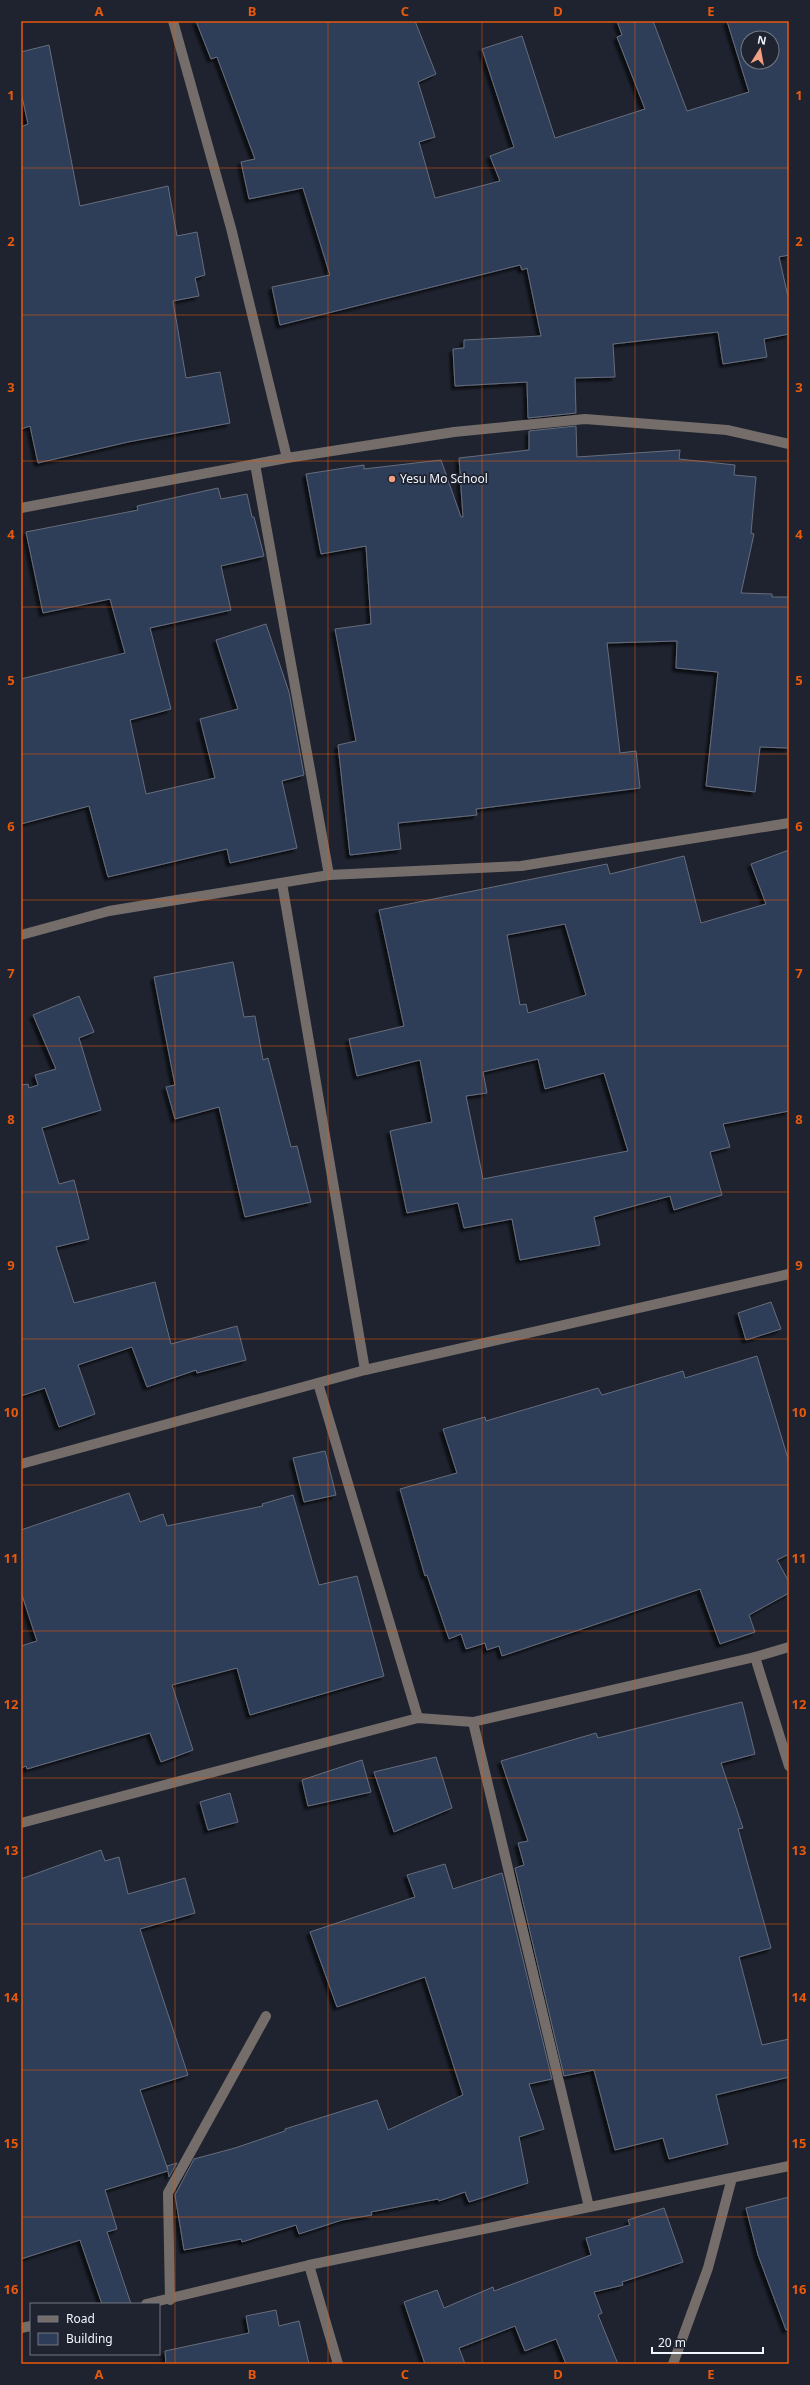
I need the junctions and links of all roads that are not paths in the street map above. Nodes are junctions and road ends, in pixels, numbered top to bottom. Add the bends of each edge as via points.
1 (173, 21) edge
2 (789, 444) edge
3 (287, 458) junction
4 (255, 464) junction
5 (21, 508) edge
6 (789, 823) edge
7 (329, 875) junction
8 (282, 883) junction
9 (21, 935) edge
10 (789, 1274) edge
11 (365, 1370) junction
12 (318, 1383) junction
13 (21, 1464) edge
14 (789, 1647) edge
15 (755, 1657) junction
16 (418, 1718) junction
17 (473, 1722) junction
18 (789, 1766) edge
19 (21, 1823) edge
20 (266, 2016) dead end
21 (789, 2166) edge
22 (732, 2178) junction
23 (589, 2207) junction
24 (310, 2265) junction
25 (170, 2300) junction
26 (152, 2303) edge
27 (338, 2364) edge
28 (673, 2364) edge

1 - 3 street via 231,228
2 - 3 street via 727,430 585,419 454,432
3 - 4 street
4 - 5 street
4 - 7 street
6 - 7 street via 521,866
7 - 8 street
8 - 9 street via 109,911
8 - 11 street
10 - 11 street
11 - 12 street
12 - 13 street
12 - 16 street
14 - 15 street
15 - 17 street
15 - 18 street
16 - 17 street
16 - 19 street
17 - 23 street
20 - 25 street via 168,2193
21 - 22 street
22 - 23 street
22 - 28 street via 708,2268
23 - 24 street
24 - 25 street
24 - 27 street
25 - 26 street

